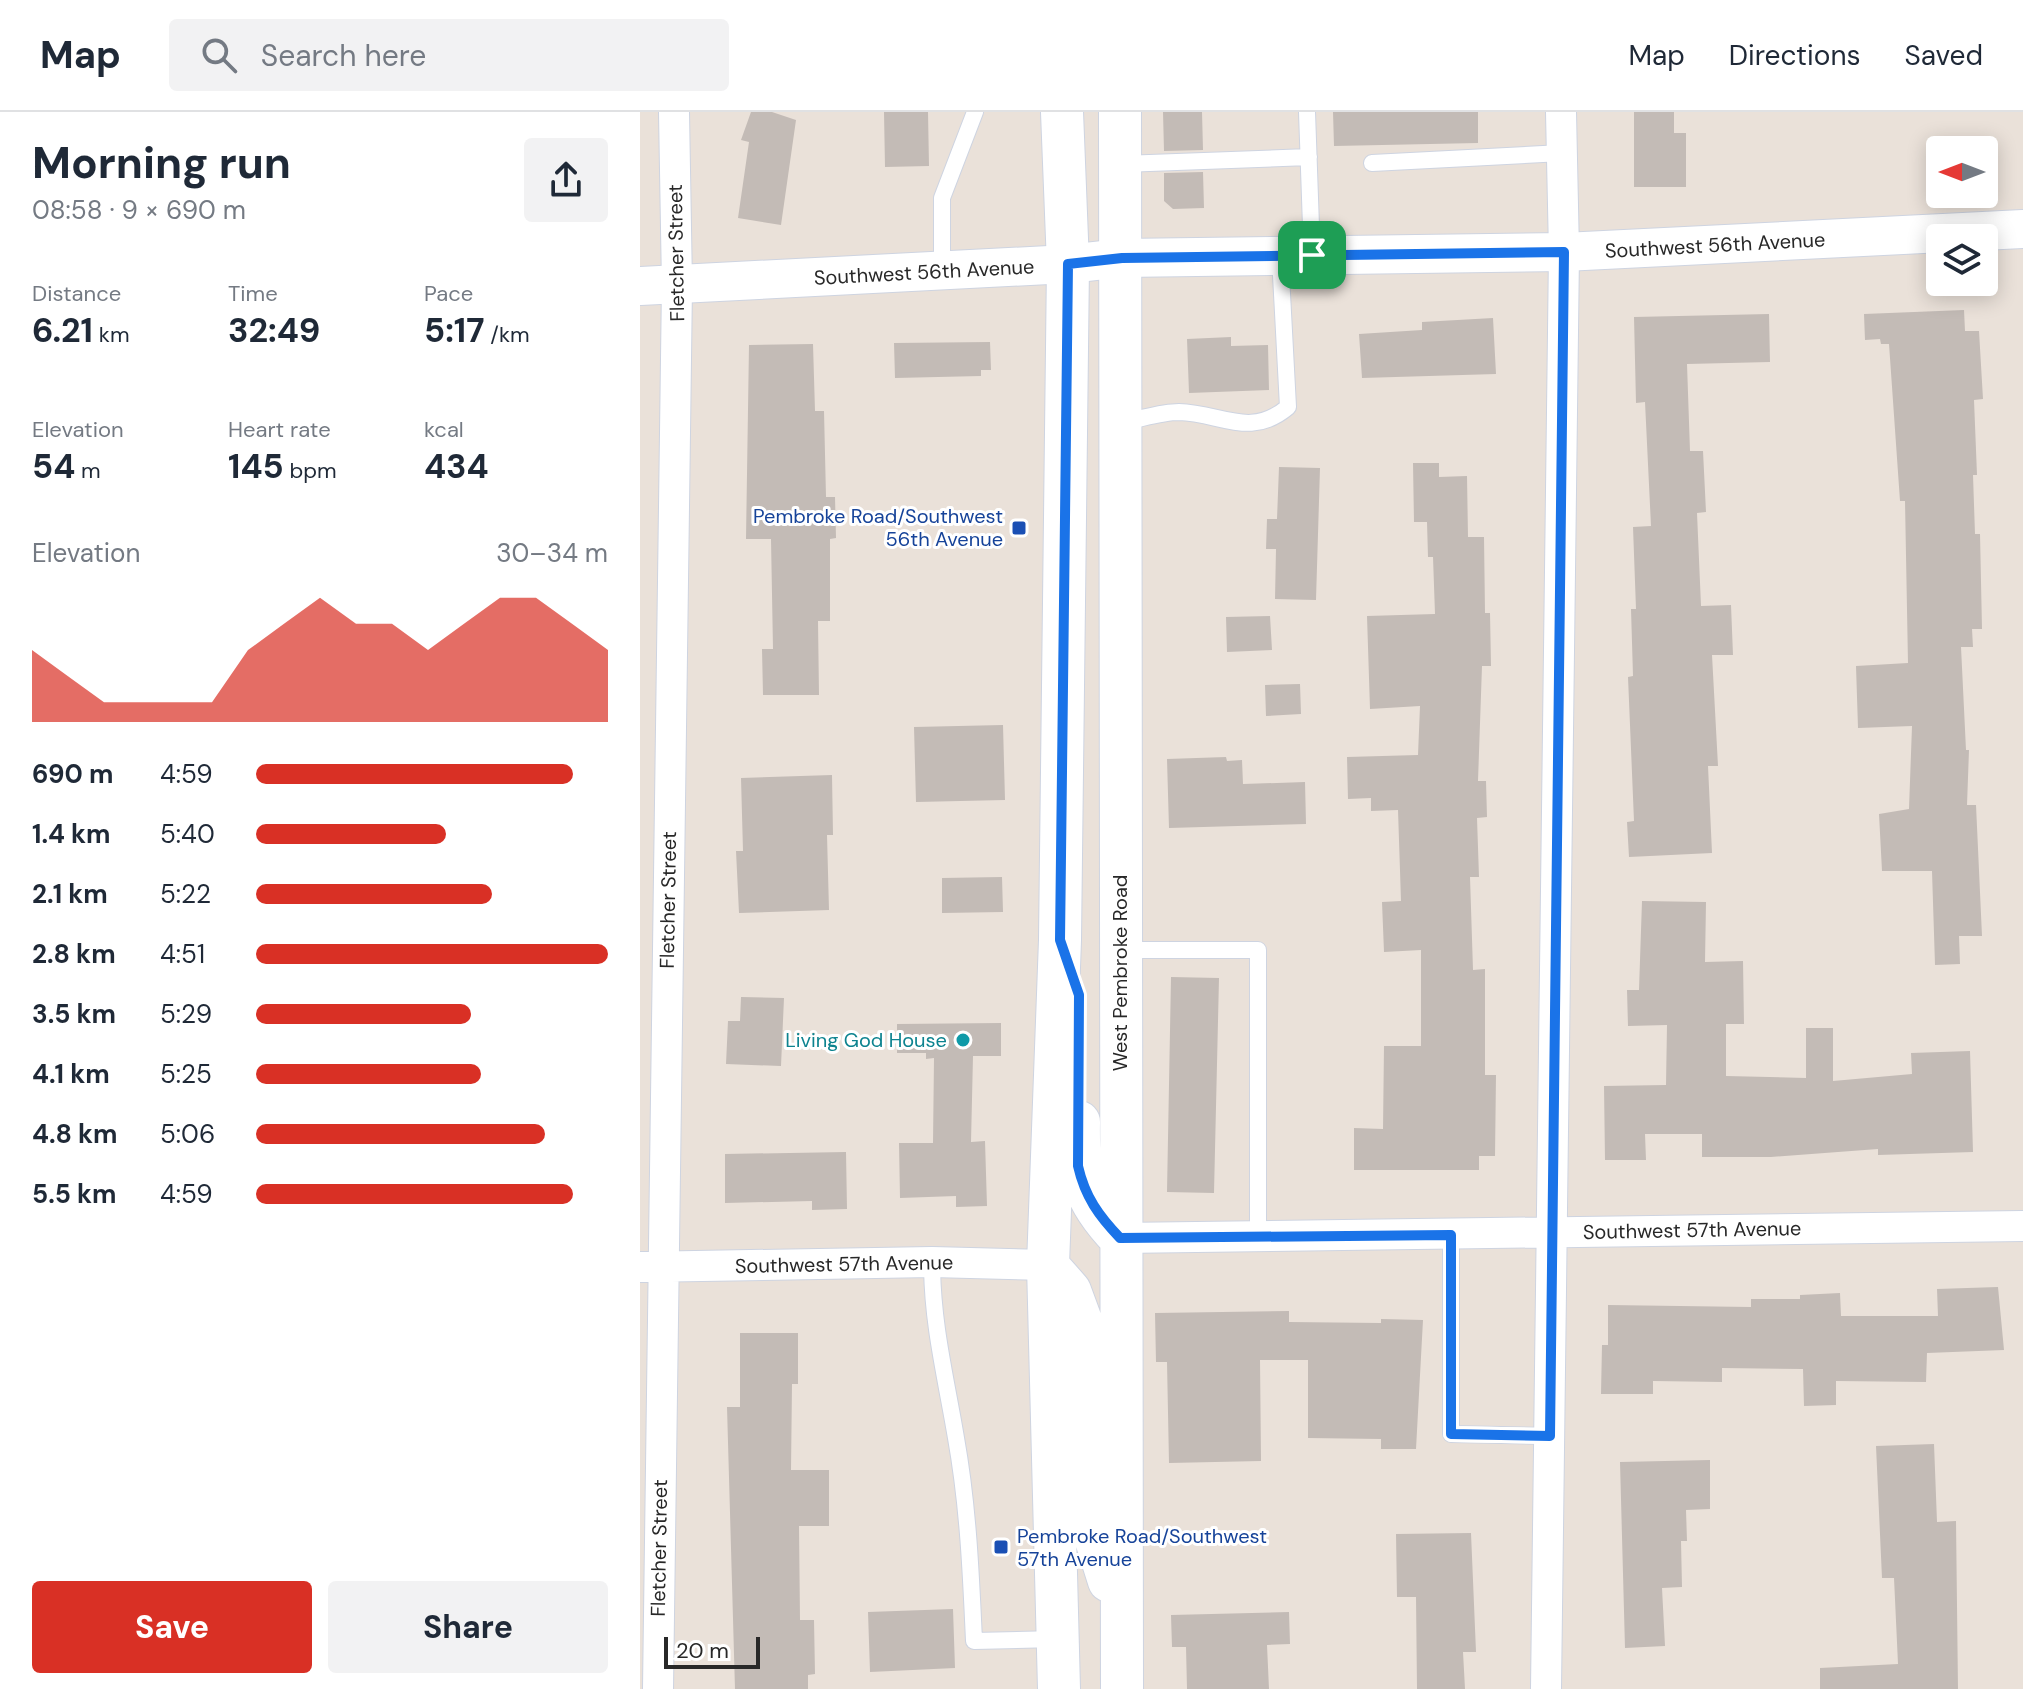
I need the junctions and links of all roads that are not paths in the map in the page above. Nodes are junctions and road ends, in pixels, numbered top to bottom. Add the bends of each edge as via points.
1 (674, 112) edge
2 (975, 112) edge
3 (1062, 112) edge
4 (1120, 112) edge
5 (1307, 112) edge
6 (1561, 112) edge
7 (1562, 153) junction
8 (1309, 157) junction
9 (1372, 163) dead end
10 (1121, 164) junction
11 (2023, 229) edge
12 (1564, 252) junction
13 (1296, 256) junction
14 (1122, 258) junction
15 (1068, 264) junction
16 (942, 271) junction
17 (677, 285) junction
18 (640, 286) edge
19 (1121, 422) junction
20 (1060, 940) junction
21 (1120, 950) junction
22 (2023, 1226) edge
23 (1553, 1231) junction
24 (1451, 1235) junction
25 (1258, 1237) junction
26 (1120, 1238) junction
27 (932, 1262) junction
28 (1048, 1265) junction
29 (651, 1266) edge
30 (1550, 1436) junction
31 (1121, 1611) junction
32 (1059, 1639) junction
33 (658, 1689) edge
34 (1059, 1689) edge
35 (1122, 1689) edge
36 (1546, 1689) edge

1 - 17 street, Fletcher Street
2 - 16 lane via 942,198
3 - 15 main road
4 - 10 main road, West Pembroke Road
5 - 8 lane
6 - 7 street
7 - 9 lane
7 - 12 street
8 - 10 lane
8 - 13 lane
10 - 14 main road, West Pembroke Road
11 - 12 street, Southwest 56th Avenue
12 - 13 street, Southwest 56th Avenue
12 - 23 street
13 - 14 street, Southwest 56th Avenue
13 - 19 lane via 1288,407 1273,420 1246,423 1177,412
14 - 15 street, Southwest 56th Avenue
14 - 19 main road, West Pembroke Road
15 - 16 street, Southwest 56th Avenue
15 - 20 main road
16 - 17 street, Southwest 56th Avenue
17 - 18 street, Southwest 56th Avenue
17 - 29 street, Fletcher Street
19 - 21 main road, West Pembroke Road
20 - 26 main road via 1079,995 1078,1166 1095,1212
20 - 28 main road
21 - 25 lane via 1258,950
21 - 26 main road, West Pembroke Road
22 - 23 street, Southwest 57th Avenue
23 - 24 street, Southwest 57th Avenue
23 - 30 street
24 - 25 street, Southwest 57th Avenue
24 - 30 lane via 1451,1434
25 - 26 street, Southwest 57th Avenue
26 - 31 main road, West Pembroke Road
27 - 28 street, Southwest 57th Avenue
27 - 29 street, Southwest 57th Avenue
27 - 32 lane via 932,1315 969,1534 974,1641
28 - 31 main road via 1070,1291 1084,1329 1087,1511 1098,1556
28 - 32 main road
29 - 33 street, Fletcher Street
30 - 36 street
31 - 35 main road, West Pembroke Road
32 - 34 main road

